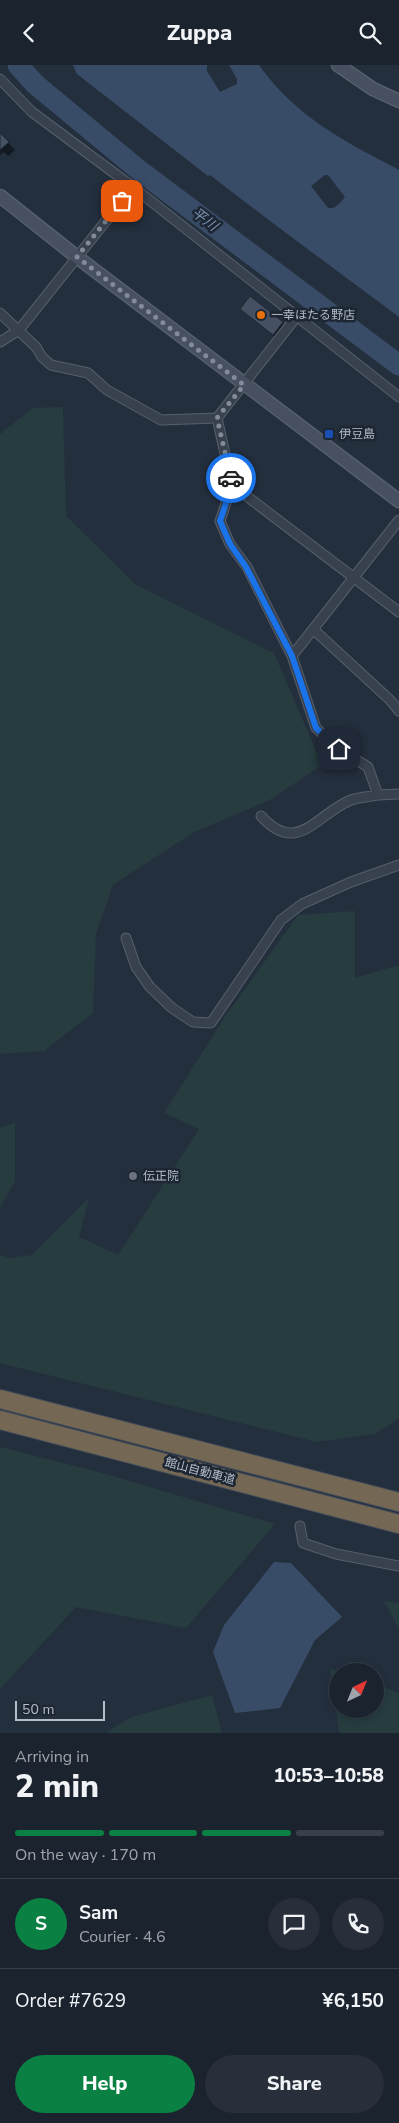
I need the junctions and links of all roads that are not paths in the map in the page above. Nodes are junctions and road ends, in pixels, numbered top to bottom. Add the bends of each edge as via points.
1 (338, 65) edge
2 (0, 79) edge
3 (399, 101) edge
4 (133, 187) junction
5 (0, 196) edge
6 (77, 257) junction
7 (0, 313) edge
8 (297, 316) junction
9 (19, 330) junction
10 (0, 341) edge
11 (244, 385) junction
12 (399, 397) edge
13 (217, 418) junction
14 (232, 485) junction
15 (399, 501) edge
16 (399, 520) edge
17 (354, 578) junction
18 (399, 612) edge
19 (313, 629) junction
20 (292, 656) junction
21 (399, 711) edge
22 (399, 794) edge
23 (378, 795) junction
24 (260, 816) dead end
25 (399, 865) edge
26 (126, 938) dead end
27 (0, 1399) edge
28 (0, 1420) edge
29 (399, 1502) edge
30 (399, 1524) edge
31 (300, 1526) dead end
32 (399, 1566) edge

1 - 3 street via 373,89
2 - 4 street via 32,112
4 - 6 street
4 - 8 street
5 - 6 street
6 - 9 street
6 - 11 street
7 - 9 street
8 - 11 street
8 - 12 street
9 - 10 street
9 - 13 street via 51,365 88,373 107,390 161,419
11 - 13 street
11 - 15 street
13 - 14 street
14 - 17 street
14 - 20 street via 220,521
16 - 17 street
17 - 18 street
17 - 19 street
19 - 20 street
19 - 21 street
20 - 23 street via 316,728 339,749 368,767
22 - 23 street
23 - 24 street via 351,800 298,833 281,832
25 - 26 street via 351,881 302,904 281,920 211,1023 193,1022 150,987 136,967
27 - 29 highway, 館山自動車道
28 - 30 highway, 館山自動車道
31 - 32 street via 304,1543 336,1554

